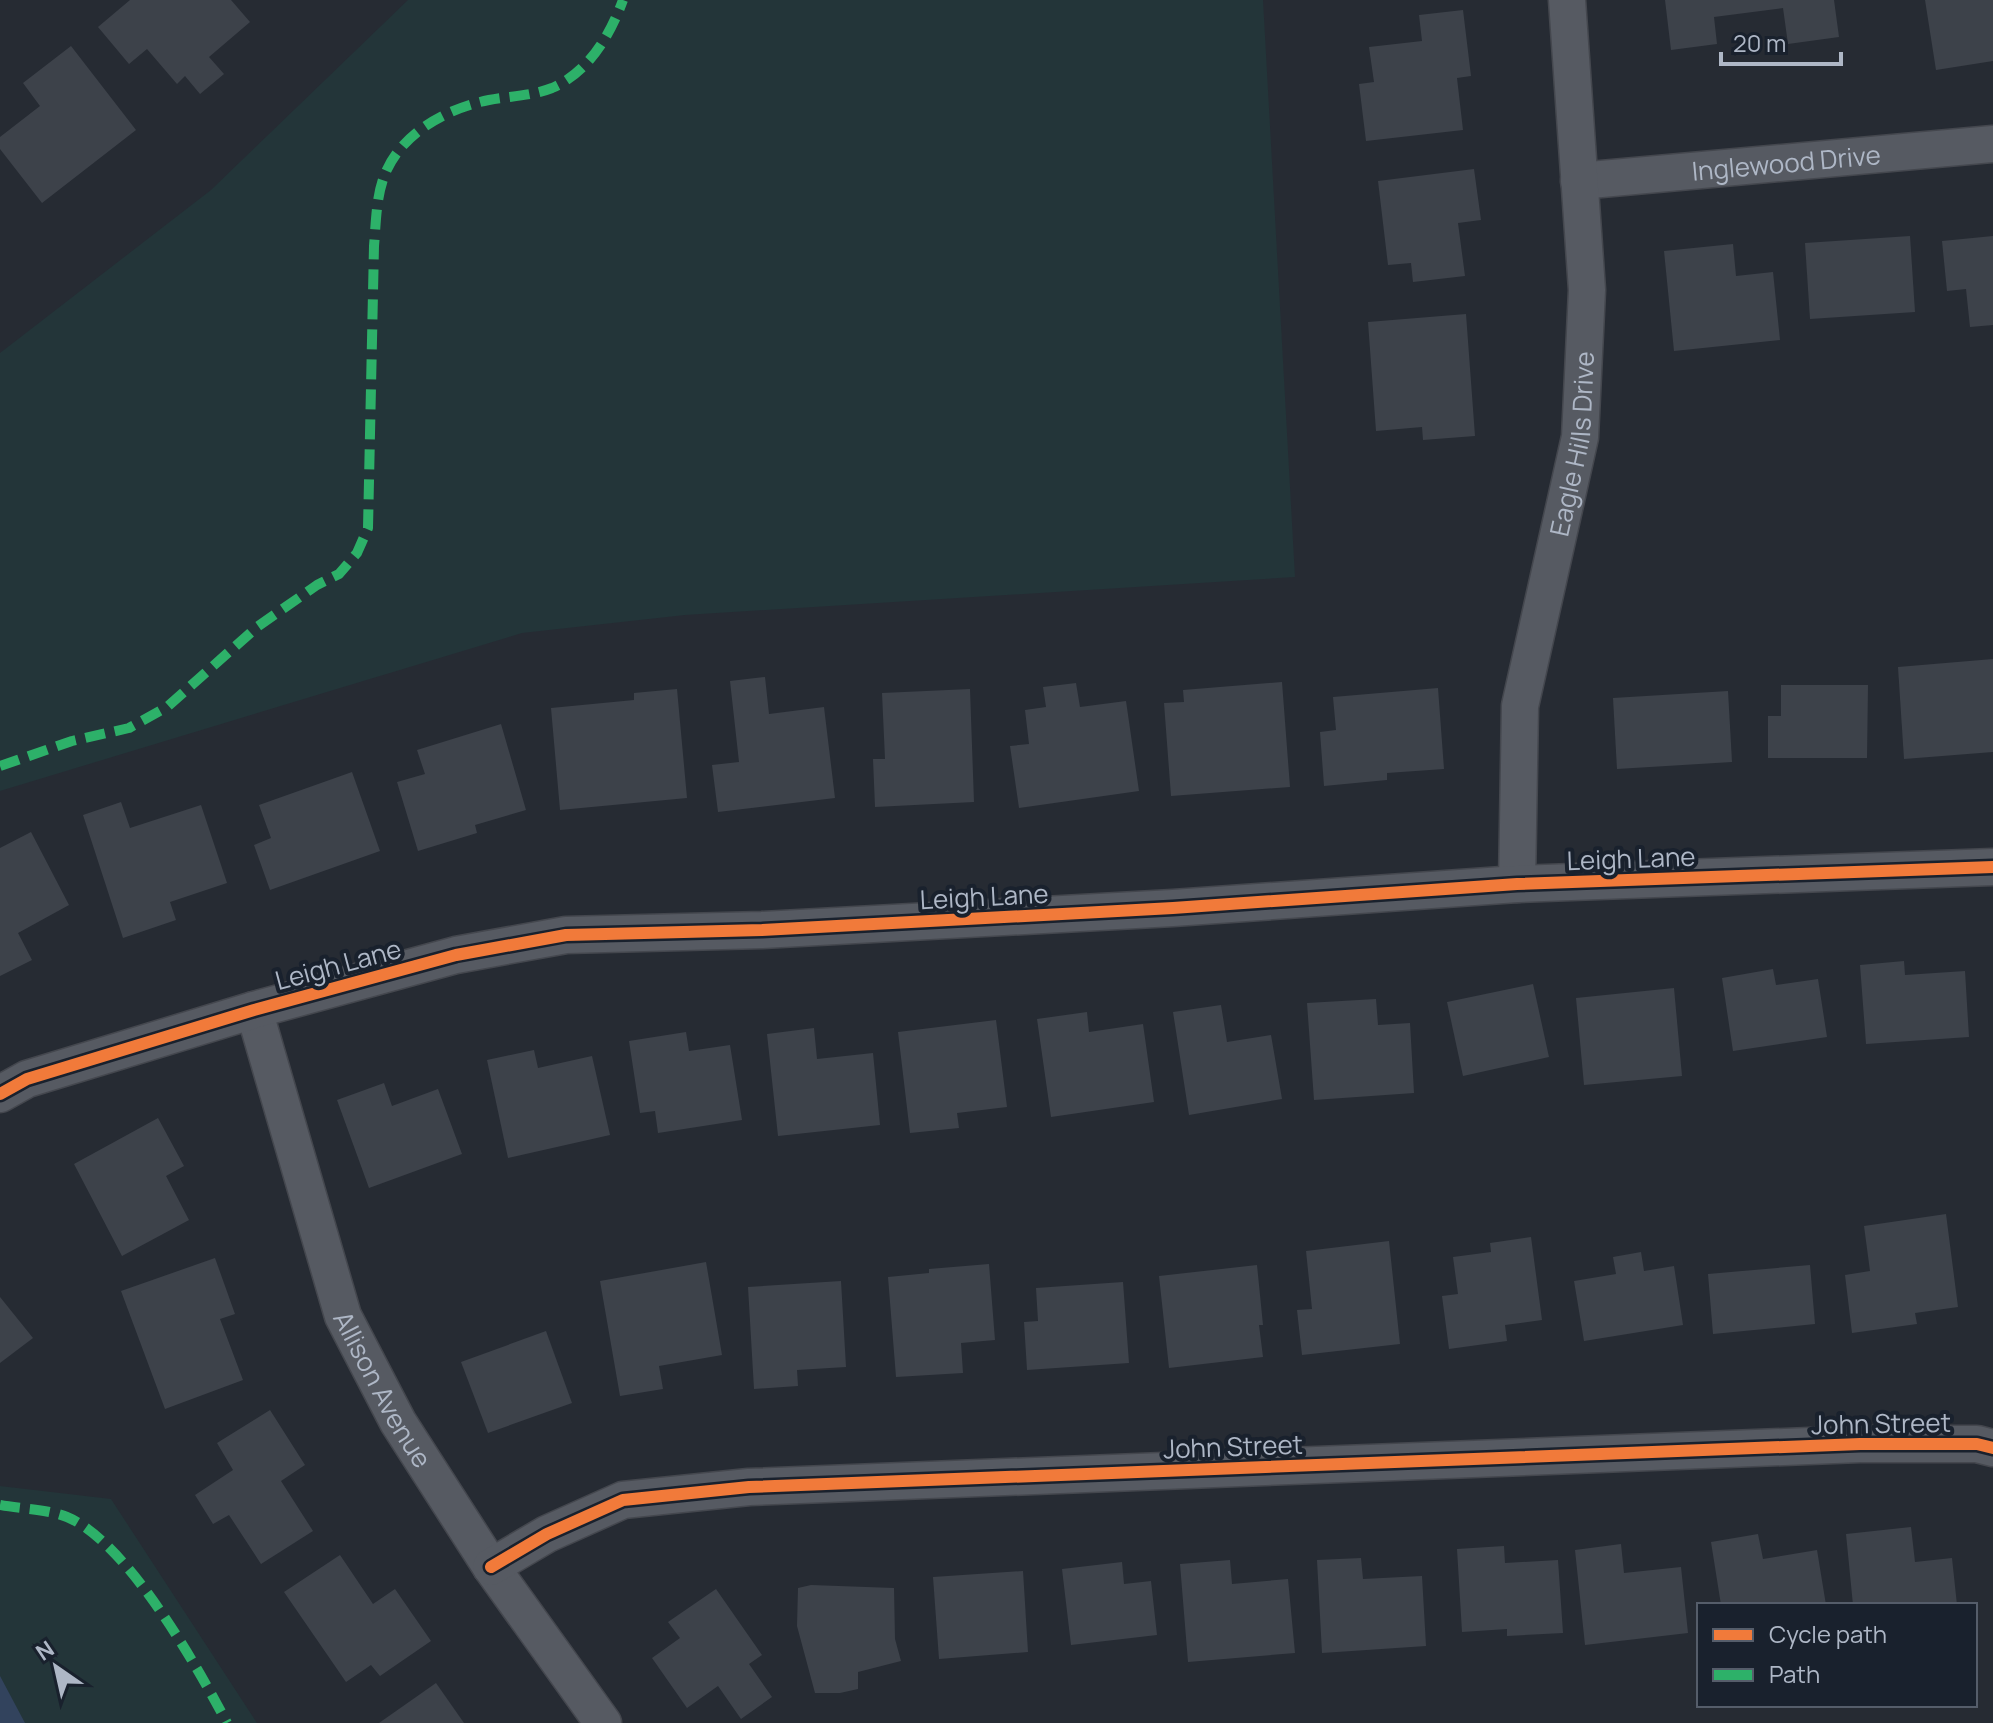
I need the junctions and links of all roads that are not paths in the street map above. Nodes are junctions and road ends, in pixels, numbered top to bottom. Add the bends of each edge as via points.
1 (1567, 0) edge
2 (1993, 144) edge
3 (1579, 181) junction
4 (1993, 867) edge
5 (1517, 884) junction
6 (254, 1010) junction
7 (0, 1094) edge
8 (1993, 1448) edge
9 (491, 1567) junction
10 (603, 1723) edge

1 - 3 street, Eagle Hills Drive
2 - 3 street, Inglewood Drive
3 - 5 street, Eagle Hills Drive via 1587,290 1580,437 1520,706
4 - 5 street, Leigh Lane
5 - 6 street, Leigh Lane via 762,930 566,935 456,955
6 - 7 street, Leigh Lane via 27,1079
6 - 9 street, Allison Avenue via 343,1316 398,1422
8 - 9 street, John Street via 1860,1444 749,1487 623,1500 547,1534
9 - 10 street, Allison Avenue

